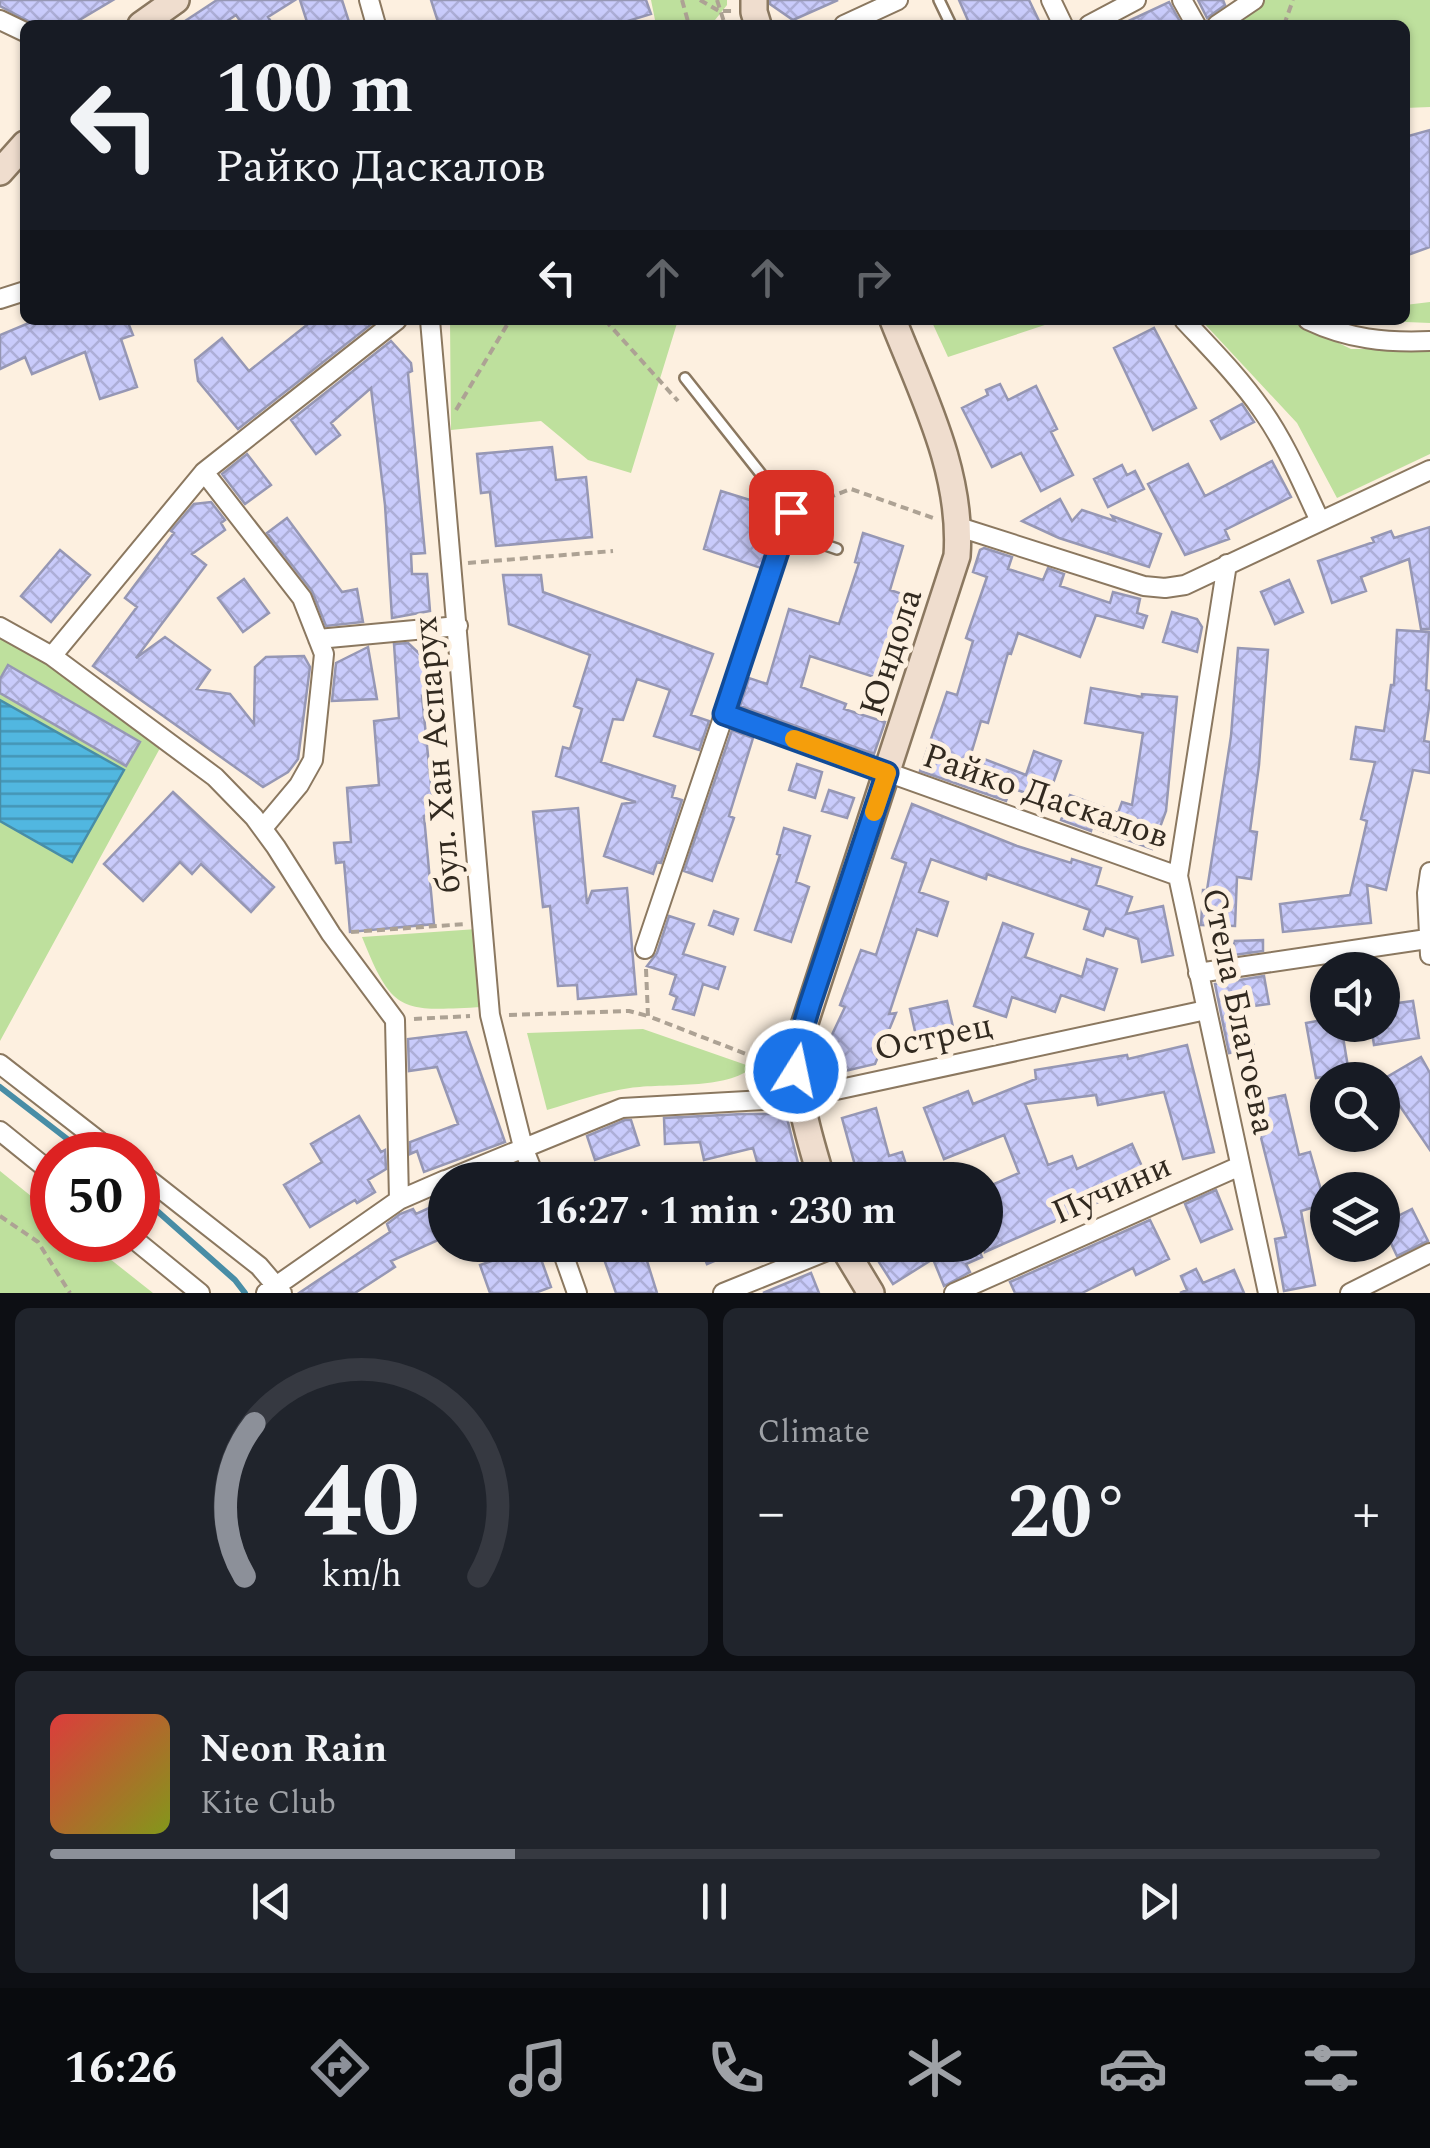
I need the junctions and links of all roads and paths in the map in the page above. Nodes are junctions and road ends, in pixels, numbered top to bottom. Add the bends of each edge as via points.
1 (176, 0) edge
2 (700, 0) edge
3 (717, 0) edge
4 (898, 0) edge
5 (1136, 0) edge
6 (1254, 0) edge
7 (719, 10) junction
8 (755, 12) edge
9 (148, 20) edge
10 (723, 20) edge
11 (855, 20) edge
12 (1098, 20) edge
13 (1224, 20) edge
14 (20, 150) edge
15 (0, 172) edge
16 (392, 325) edge
17 (430, 325) edge
18 (507, 325) edge
19 (610, 325) edge
20 (895, 325) edge
21 (1189, 325) edge
22 (1322, 325) edge
23 (1430, 341) edge
24 (685, 378) dead end
25 (678, 401) dead end
26 (441, 436) junction
27 (1430, 470) edge
28 (204, 472) junction
29 (791, 512) junction
30 (1320, 521) junction
31 (959, 527) junction
32 (784, 531) junction
33 (837, 549) dead end
34 (613, 551) dead end
35 (453, 564) junction
36 (1227, 564) junction
37 (762, 602) joint
38 (0, 626) edge
39 (458, 626) junction
40 (318, 639) junction
41 (52, 656) junction
42 (724, 714) junction
43 (887, 773) junction
44 (262, 828) junction
45 (1430, 872) edge
46 (1178, 876) junction
47 (483, 922) junction
48 (331, 934) junction
49 (1429, 947) edge
50 (645, 949) joint
51 (1198, 973) junction
52 (1206, 1010) junction
53 (490, 1016) junction
54 (648, 1016) junction
55 (396, 1020) junction
56 (0, 1064) edge
57 (796, 1071) junction
58 (799, 1098) junction
59 (0, 1131) edge
60 (87, 1132) edge
61 (524, 1146) junction
62 (30, 1155) edge
63 (487, 1162) edge
64 (530, 1162) edge
65 (817, 1162) edge
66 (1240, 1166) junction
67 (428, 1187) edge
68 (160, 1188) edge
69 (398, 1200) junction
70 (0, 1216) edge
71 (1430, 1253) edge
72 (160, 1260) edge
73 (566, 1262) edge
74 (800, 1262) edge
75 (852, 1262) edge
76 (275, 1290) edge
77 (70, 1293) edge
78 (200, 1293) edge
79 (577, 1293) edge
80 (723, 1293) edge
81 (871, 1293) edge
82 (954, 1293) edge
83 (1268, 1293) edge
84 (1350, 1293) edge

1 - 9 main road
2 - 7 path
3 - 7 path
4 - 11 street
5 - 12 street
6 - 13 street
7 - 8 path
7 - 10 path
14 - 15 main road
16 - 28 street
17 - 26 street, бул. Хан Аспарух
18 - 26 path
19 - 25 path
20 - 31 main road, Юндола via 944,452
21 - 30 street via 1262,410
22 - 23 street via 1359,338
24 - 29 lane
26 - 35 street, бул. Хан Аспарух
27 - 30 street
28 - 40 street via 302,598
28 - 41 street
29 - 31 path via 851,489
29 - 32 lane
30 - 36 street
31 - 36 street via 1144,586 1185,585
31 - 43 main road, Юндола via 950,584
32 - 33 lane
32 - 37 lane
34 - 35 path
35 - 39 street, бул. Хан Аспарух
36 - 46 street, Стела Благоева
37 - 42 street
38 - 41 street
39 - 40 street
39 - 47 street, бул. Хан Аспарух
40 - 44 street via 324,654 313,760
41 - 44 street via 215,777
42 - 43 street, Райко Даскалов
42 - 50 street
43 - 46 street, Райко Даскалов
43 - 57 main road, Юндола via 810,1004
44 - 48 street
45 - 49 street
46 - 51 street, Стела Благоева
47 - 48 path
47 - 53 street, бул. Хан Аспарух
48 - 55 street
49 - 51 street
50 - 54 path
51 - 52 street, Стела Благоева
52 - 58 street, Острец
52 - 66 street, Стела Благоева
53 - 54 path via 629,1010
53 - 55 path
53 - 61 street, бул. Хан Аспарух
54 - 57 path
55 - 69 street
56 - 60 street
57 - 58 main road, Юндола
58 - 61 street, Острец via 622,1108
58 - 65 main road, Юндола
59 - 62 street
61 - 63 street, Острец
61 - 64 street, бул. Хан Аспарух
66 - 82 street, Пучини
66 - 83 street, Стела Благоева
67 - 69 street, Острец
68 - 76 street via 259,1266
69 - 76 street, Острец
70 - 77 path via 38,1242
71 - 84 street
72 - 78 street
73 - 79 street
74 - 80 street
75 - 81 main road

